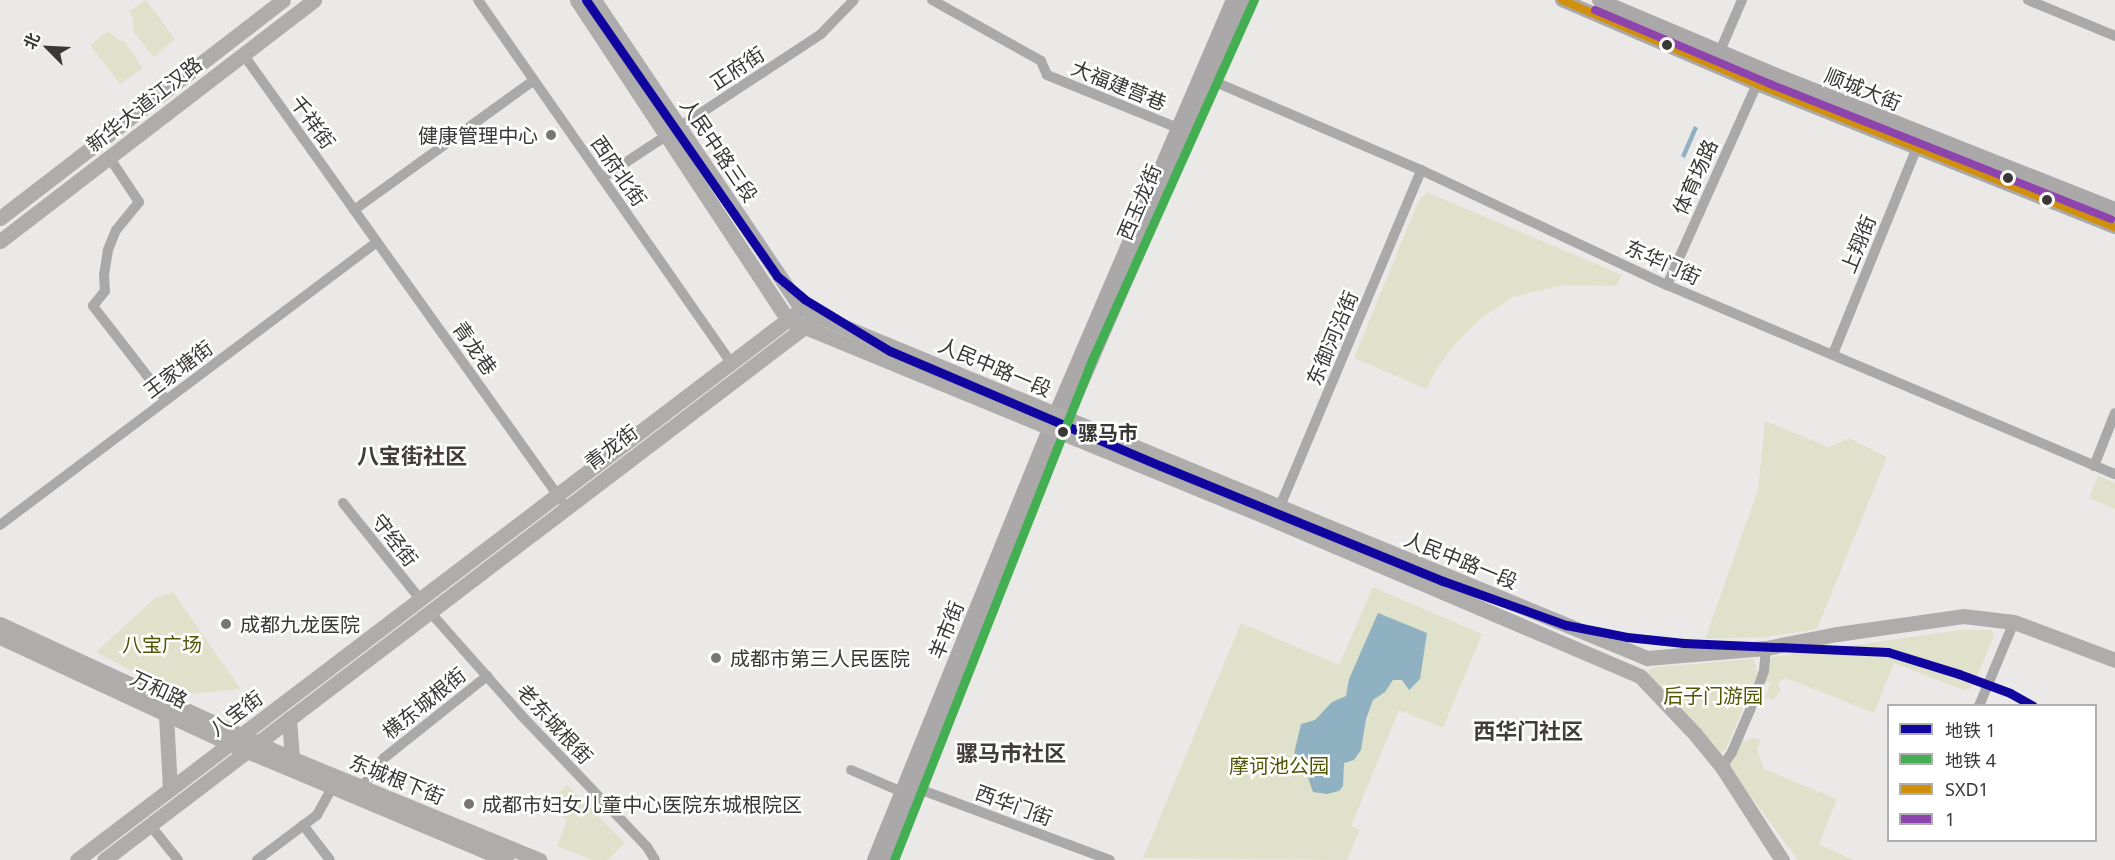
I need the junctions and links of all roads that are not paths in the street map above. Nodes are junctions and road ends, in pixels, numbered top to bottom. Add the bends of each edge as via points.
1 (283, 0) edge
2 (314, 0) edge
3 (478, 0) edge
4 (578, 0) edge
5 (594, 0) edge
6 (854, 0) edge
7 (932, 0) edge
8 (1233, 0) edge
9 (1247, 0) edge
10 (1562, 0) edge
11 (1599, 0) edge
12 (1742, 0) edge
13 (2028, 0) edge
14 (2115, 36) edge
15 (1720, 51) junction
16 (243, 54) junction
17 (1206, 78) junction
18 (534, 80) junction
19 (1756, 84) junction
20 (1178, 128) junction
21 (672, 132) junction
22 (1917, 147) junction
23 (109, 157) junction
24 (1421, 170) junction
25 (602, 178) junction
26 (2115, 209) edge
27 (354, 210) junction
28 (0, 218) edge
29 (2115, 227) edge
30 (0, 241) edge
31 (377, 242) junction
32 (1667, 285) junction
33 (802, 309) junction
34 (818, 316) junction
35 (788, 320) junction
36 (805, 326) junction
37 (1833, 354) junction
38 (731, 363) junction
39 (166, 400) junction
40 (2115, 413) edge
41 (1058, 424) junction
42 (2094, 466) junction
43 (2115, 474) edge
44 (562, 501) junction
45 (343, 503) dead end
46 (1277, 513) junction
47 (0, 525) edge
48 (420, 599) junction
49 (430, 612) junction
50 (0, 619) edge
51 (2014, 622) junction
52 (0, 624) edge
53 (0, 639) edge
54 (26, 643) junction
55 (1766, 648) junction
56 (1647, 658) junction
57 (2115, 660) edge
58 (487, 676) junction
59 (1640, 676) junction
60 (1978, 704) edge
61 (166, 715) junction
62 (289, 719) junction
63 (234, 739) junction
64 (251, 746) junction
65 (292, 759) junction
66 (1722, 767) junction
67 (851, 770) dead end
68 (362, 787) junction
69 (332, 788) junction
70 (908, 788) junction
71 (170, 789) junction
72 (150, 825) junction
73 (303, 825) junction
74 (1107, 859) edge
75 (77, 860) edge
76 (104, 860) edge
77 (178, 860) edge
78 (257, 860) edge
79 (330, 860) edge
80 (506, 860) edge
81 (540, 860) edge
82 (655, 860) edge
83 (874, 860) edge
84 (888, 860) edge
85 (1782, 860) edge

1 - 28 main road, 新华大道江汉路
2 - 16 main road, 新华大道江汉路
3 - 18 street, 西府北街
4 - 21 main road, 人民中路三段
5 - 21 main road, 人民中路三段
6 - 21 street, 正府街 via 821,34
7 - 20 street, 大福建营巷 via 1041,61 1047,75
8 - 17 main road, 西玉龙街
9 - 17 main road, 西玉龙街
10 - 19 main road, 顺城大街
11 - 15 main road, 顺城大街
12 - 15 street
13 - 14 street
15 - 26 main road, 顺城大街
16 - 23 main road, 新华大道江汉路
16 - 27 street, 千祥街
17 - 20 main road, 西玉龙街
17 - 24 street, 东华门街
17 - 41 main road, 西玉龙街
18 - 25 street, 西府北街
18 - 27 street
19 - 22 main road, 顺城大街
19 - 32 street, 体育场路
20 - 41 main road, 西玉龙街
21 - 25 street, 正府街
21 - 33 main road, 人民中路三段
21 - 35 main road, 人民中路三段
22 - 29 main road, 顺城大街
22 - 37 street, 上翔街
23 - 30 main road, 新华大道江汉路
23 - 39 street via 139,202 116,230 108,250 105,291 93,306
24 - 32 street, 东华门街
24 - 46 street, 东御河沿街
25 - 38 street, 西府北街
27 - 31 street, 青龙巷
31 - 39 street, 王家塘街
31 - 44 street, 青龙巷
32 - 37 street, 东华门街
33 - 34 main road
33 - 35 main road, 青龙街
34 - 36 main road, 青龙街
34 - 41 main road, 人民中路一段
35 - 36 main road
35 - 38 main road, 青龙街
36 - 41 main road, 人民中路一段
36 - 44 main road, 青龙街
37 - 42 street, 东华门街
38 - 44 main road, 青龙街
39 - 47 street, 王家塘街
40 - 42 street
41 - 46 main road, 人民中路一段
41 - 70 main road, 羊市街
42 - 43 street, 东华门街
44 - 48 main road, 青龙街
44 - 49 main road, 青龙街
45 - 48 street, 守经街
46 - 56 main road, 人民中路一段
46 - 59 main road, 人民中路一段
48 - 63 main road, 八宝街
49 - 58 street, 老东城根街
49 - 62 main road, 八宝街
50 - 54 main road, 万和路
51 - 55 main road, 人民中路一段 via 1963,616
51 - 57 main road, 人民中路一段
51 - 60 street
52 - 54 main road, 万和路
53 - 54 main road, 万和路
54 - 61 main road, 万和路
54 - 63 main road, 万和路
55 - 56 main road, 人民中路一段
55 - 66 street via 1764,671 1750,710
56 - 59 main road
58 - 68 street, 横东城根街 via 384,758
58 - 82 street, 老东城根街
59 - 66 main road, 人民中路一段
61 - 63 main road, 万和路
61 - 71 main road
62 - 64 main road, 八宝街
62 - 65 main road
63 - 64 main road, 万和路
63 - 71 main road, 八宝街
64 - 65 main road, 东城根下街
64 - 69 main road, 东城根下街
64 - 72 main road, 八宝街
65 - 68 main road, 东城根下街
66 - 85 main road, 人民中路一段
67 - 70 street, 西华门街
68 - 81 main road, 东城根下街
69 - 73 street via 317,815
69 - 80 main road, 东城根下街
70 - 74 street, 西华门街
70 - 83 main road, 羊市街
70 - 84 main road, 羊市街
71 - 75 main road, 八宝街
72 - 76 main road, 八宝街
72 - 77 street
73 - 78 street
73 - 79 street

